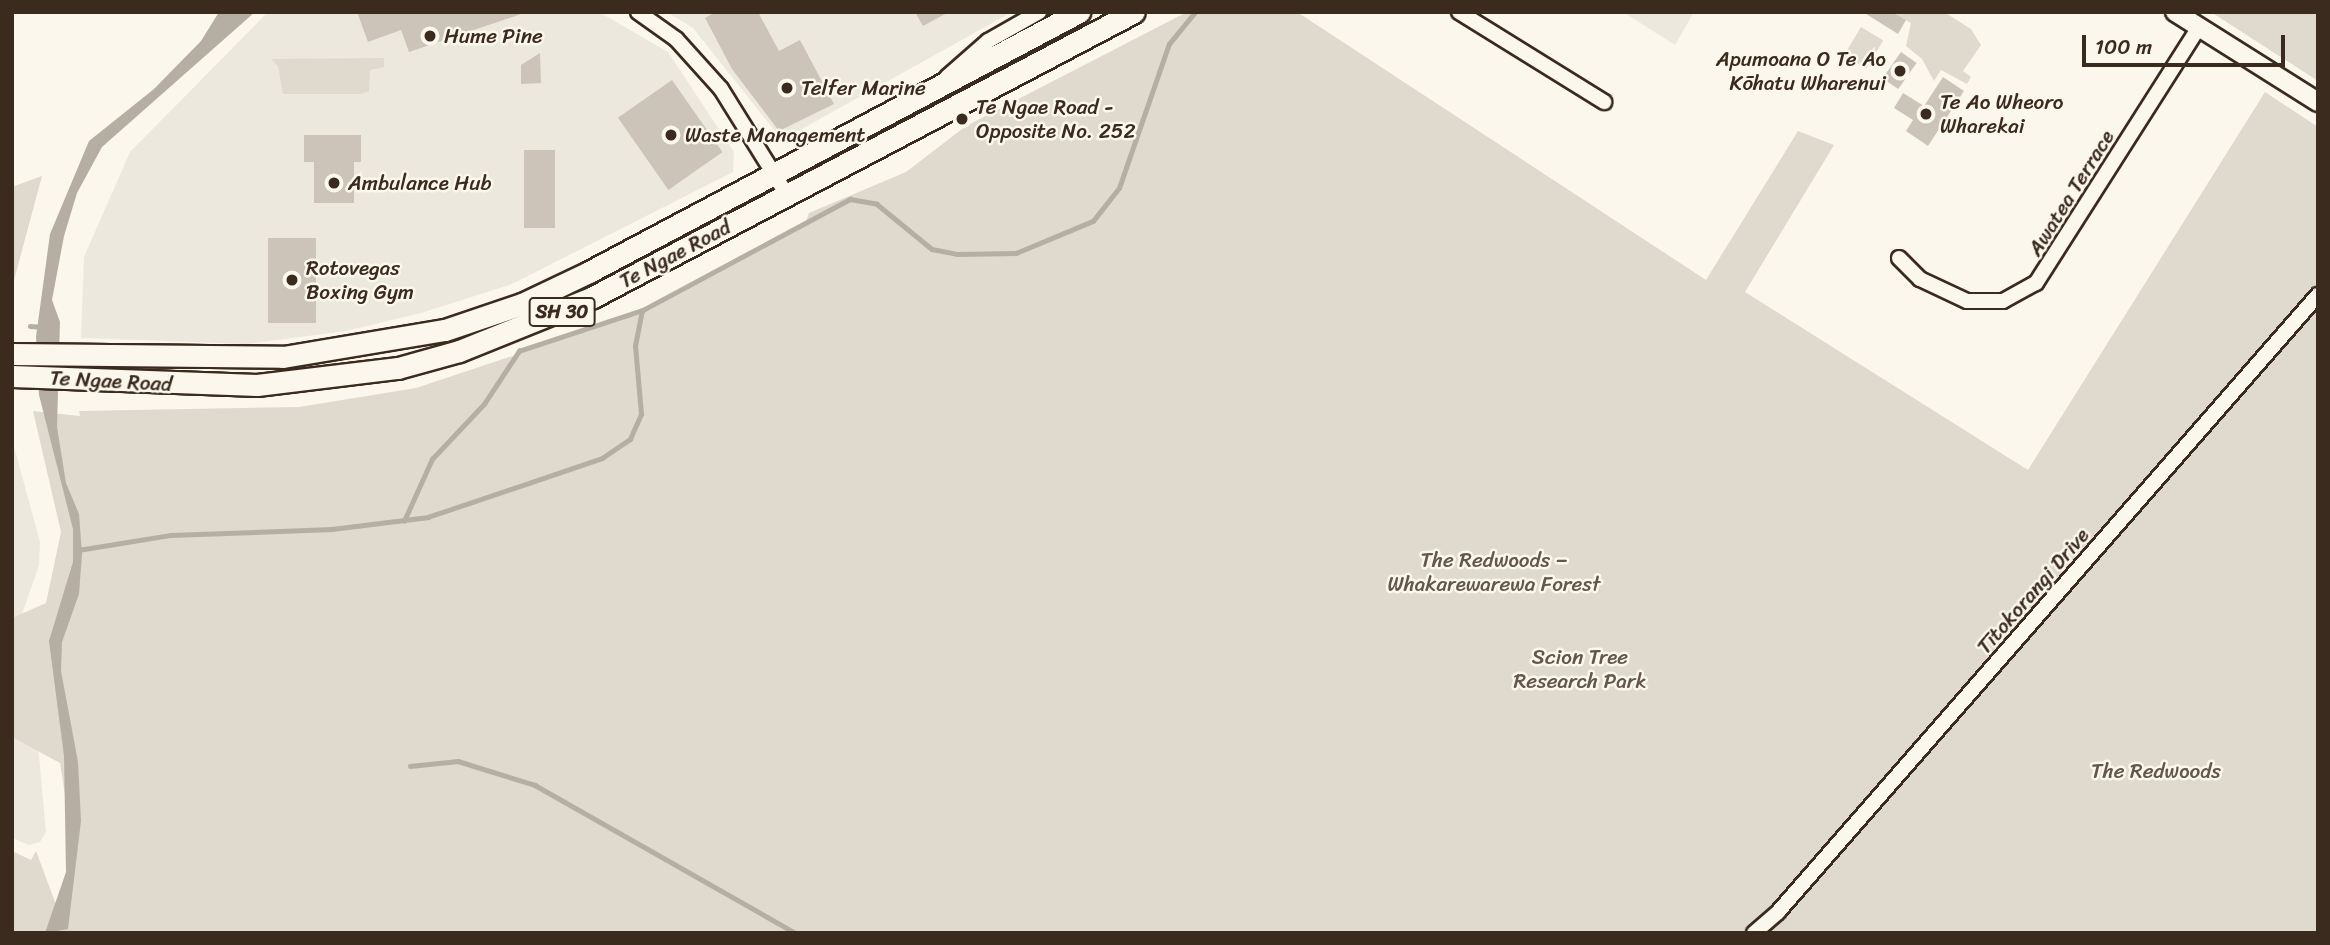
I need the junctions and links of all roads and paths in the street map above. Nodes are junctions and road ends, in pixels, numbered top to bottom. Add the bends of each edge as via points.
1 (638, 12) edge
2 (1039, 12) edge
3 (1079, 12) edge
4 (1133, 12) edge
5 (1459, 12) edge
6 (2175, 12) edge
7 (2199, 27) junction
8 (940, 86) junction
9 (1604, 102) dead end
10 (2318, 102) edge
11 (775, 173) junction
12 (787, 195) junction
13 (1899, 258) dead end
14 (2318, 295) edge
15 (12, 354) edge
16 (235, 359) junction
17 (12, 376) edge
18 (257, 385) junction
19 (1778, 912) junction
20 (1754, 933) edge
21 (1767, 933) edge

1 - 11 street via 698,62
2 - 8 street via 961,61
3 - 8 highway, Te Ngae Road / SH 30
4 - 12 highway, Te Ngae Road / SH 30
5 - 9 street
6 - 7 main road
7 - 10 main road
7 - 13 street, Awatea Terrace via 2036,283 2003,301 1967,301 1920,279
8 - 11 highway, Te Ngae Road / SH 30
11 - 12 street
11 - 16 highway, Te Ngae Road / SH 30 via 578,277 458,326 345,351
12 - 18 highway, Te Ngae Road / SH 30 via 593,297 510,333 398,368
14 - 19 street, Tītokorangi Drive
15 - 16 highway, Te Ngae Road / SH 30
16 - 18 highway
17 - 18 highway, Te Ngae Road / SH 30
19 - 20 street, Tītokorangi Drive
19 - 21 street, Tītokorangi Drive

